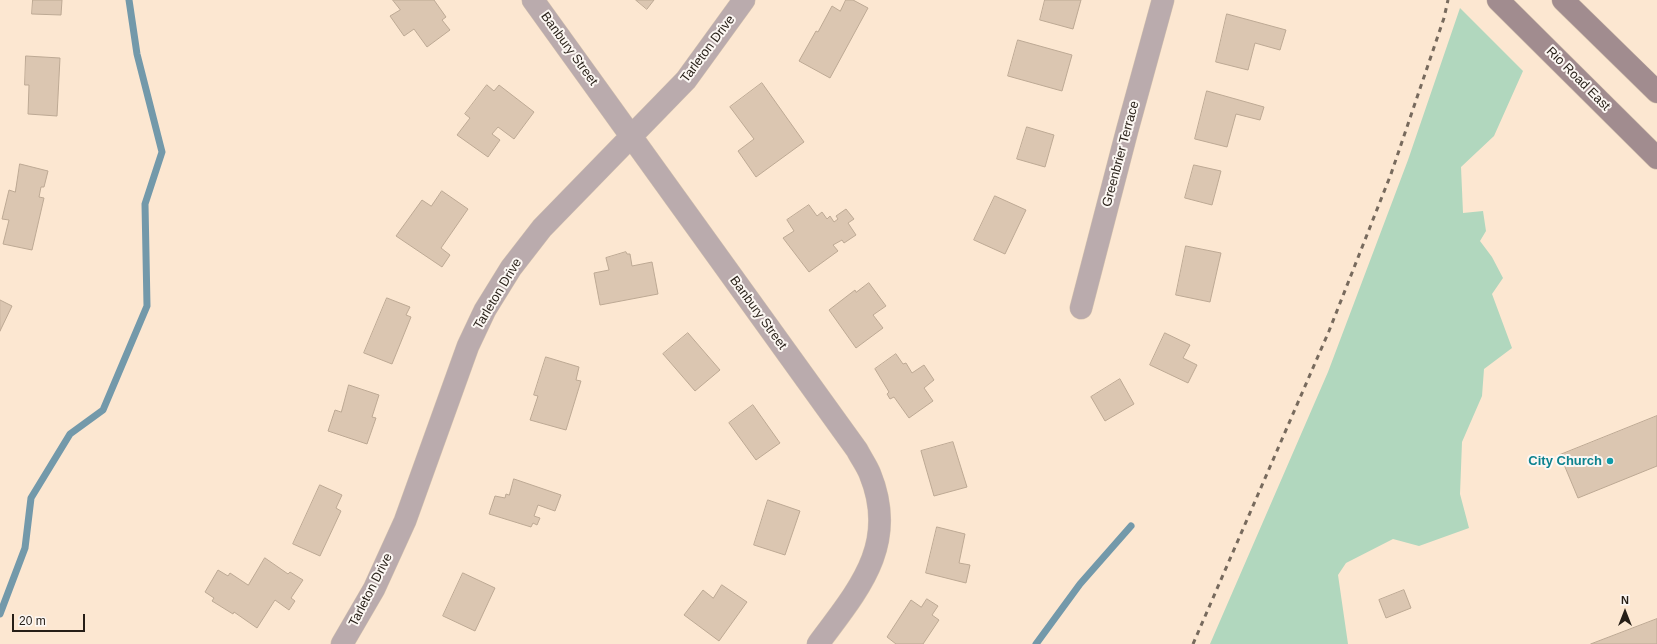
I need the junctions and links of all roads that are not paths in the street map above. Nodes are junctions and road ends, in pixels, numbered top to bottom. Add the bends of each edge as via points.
1 (533, 0) edge
2 (744, 0) edge
3 (1164, 0) edge
4 (1498, 0) edge
5 (1563, 0) edge
6 (1657, 92) edge
7 (631, 136) junction
8 (1657, 158) edge
9 (1081, 308) dead end
10 (342, 644) edge
11 (818, 644) edge

1 - 7 street, Banbury Street
2 - 7 street, Tarleton Drive via 686,80
3 - 9 street, Greenbrier Terrace
4 - 8 main road, Rio Road East
5 - 6 main road
7 - 10 street, Tarleton Drive via 542,228 511,268 485,310 468,346 405,521 374,589
7 - 11 street, Banbury Street via 857,450 870,473 879,514 878,540 871,565 859,588

